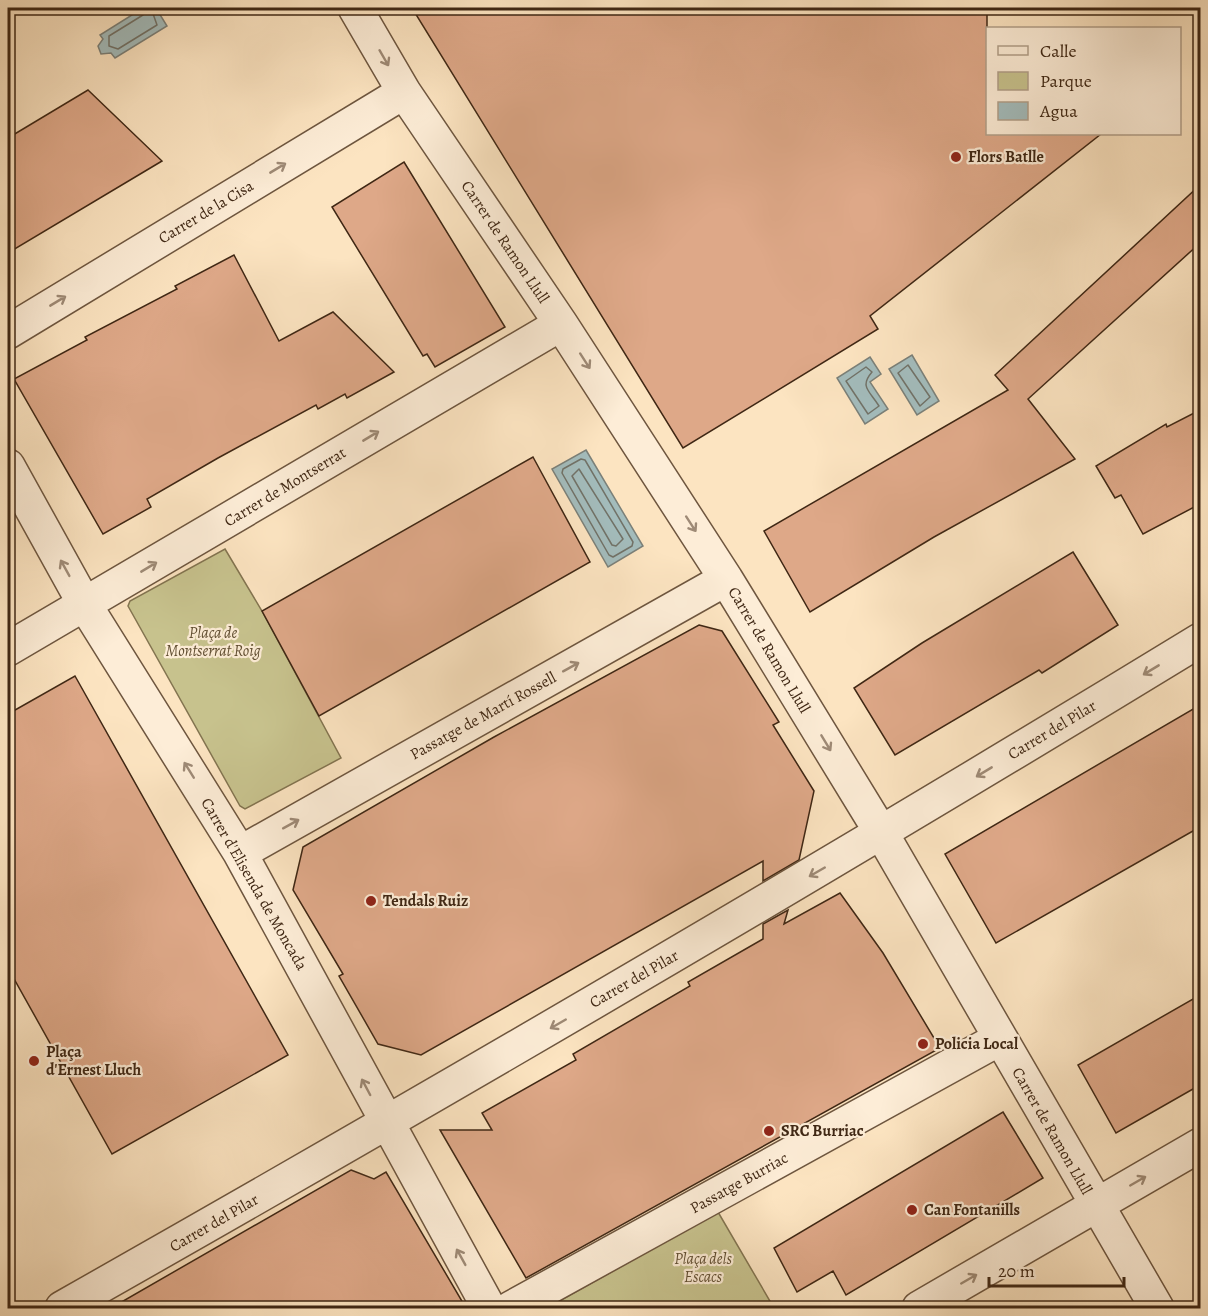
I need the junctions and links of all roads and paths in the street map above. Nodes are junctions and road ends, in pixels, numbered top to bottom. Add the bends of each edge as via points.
1 (354, 8) edge
2 (404, 92) junction
3 (561, 324) junction
4 (8, 332) edge
5 (8, 466) edge
6 (726, 579) junction
7 (86, 605) junction
8 (1200, 640) edge
9 (8, 649) edge
10 (882, 834) junction
11 (240, 853) junction
12 (999, 1039) junction
13 (387, 1125) junction
14 (1200, 1145) edge
15 (1095, 1206) junction
16 (62, 1308) edge
17 (489, 1308) edge
18 (511, 1308) edge
19 (919, 1308) edge
20 (1157, 1308) edge

1 -> 2 street, Carrer de Ramon Llull
2 - 3 street, Carrer de Ramon Llull
4 -> 2 street, Carrer de la Cisa
3 -> 6 street, Carrer de Ramon Llull
7 -> 3 street, Carrer de Montserrat
7 -> 5 street, Carrer d'Elisenda de Moncada
6 -> 10 street, Carrer de Ramon Llull
11 -> 6 street, Passatge de Martí Rossell
7 - 9 street, Carrer de Montserrat
11 -> 7 street, Carrer d'Elisenda de Moncada
8 -> 10 street, Carrer del Pilar
10 - 12 street, Carrer de Ramon Llull
10 -> 13 street, Carrer del Pilar
13 -> 11 street, Carrer d'Elisenda de Moncada
12 - 15 street, Carrer de Ramon Llull
12 - 18 street, Passatge Burriac
13 - 16 street, Carrer del Pilar
17 -> 13 street, Carrer d'Elisenda de Moncada
15 -> 14 street
19 -> 15 street
15 - 20 street, Carrer de Ramon Llull

